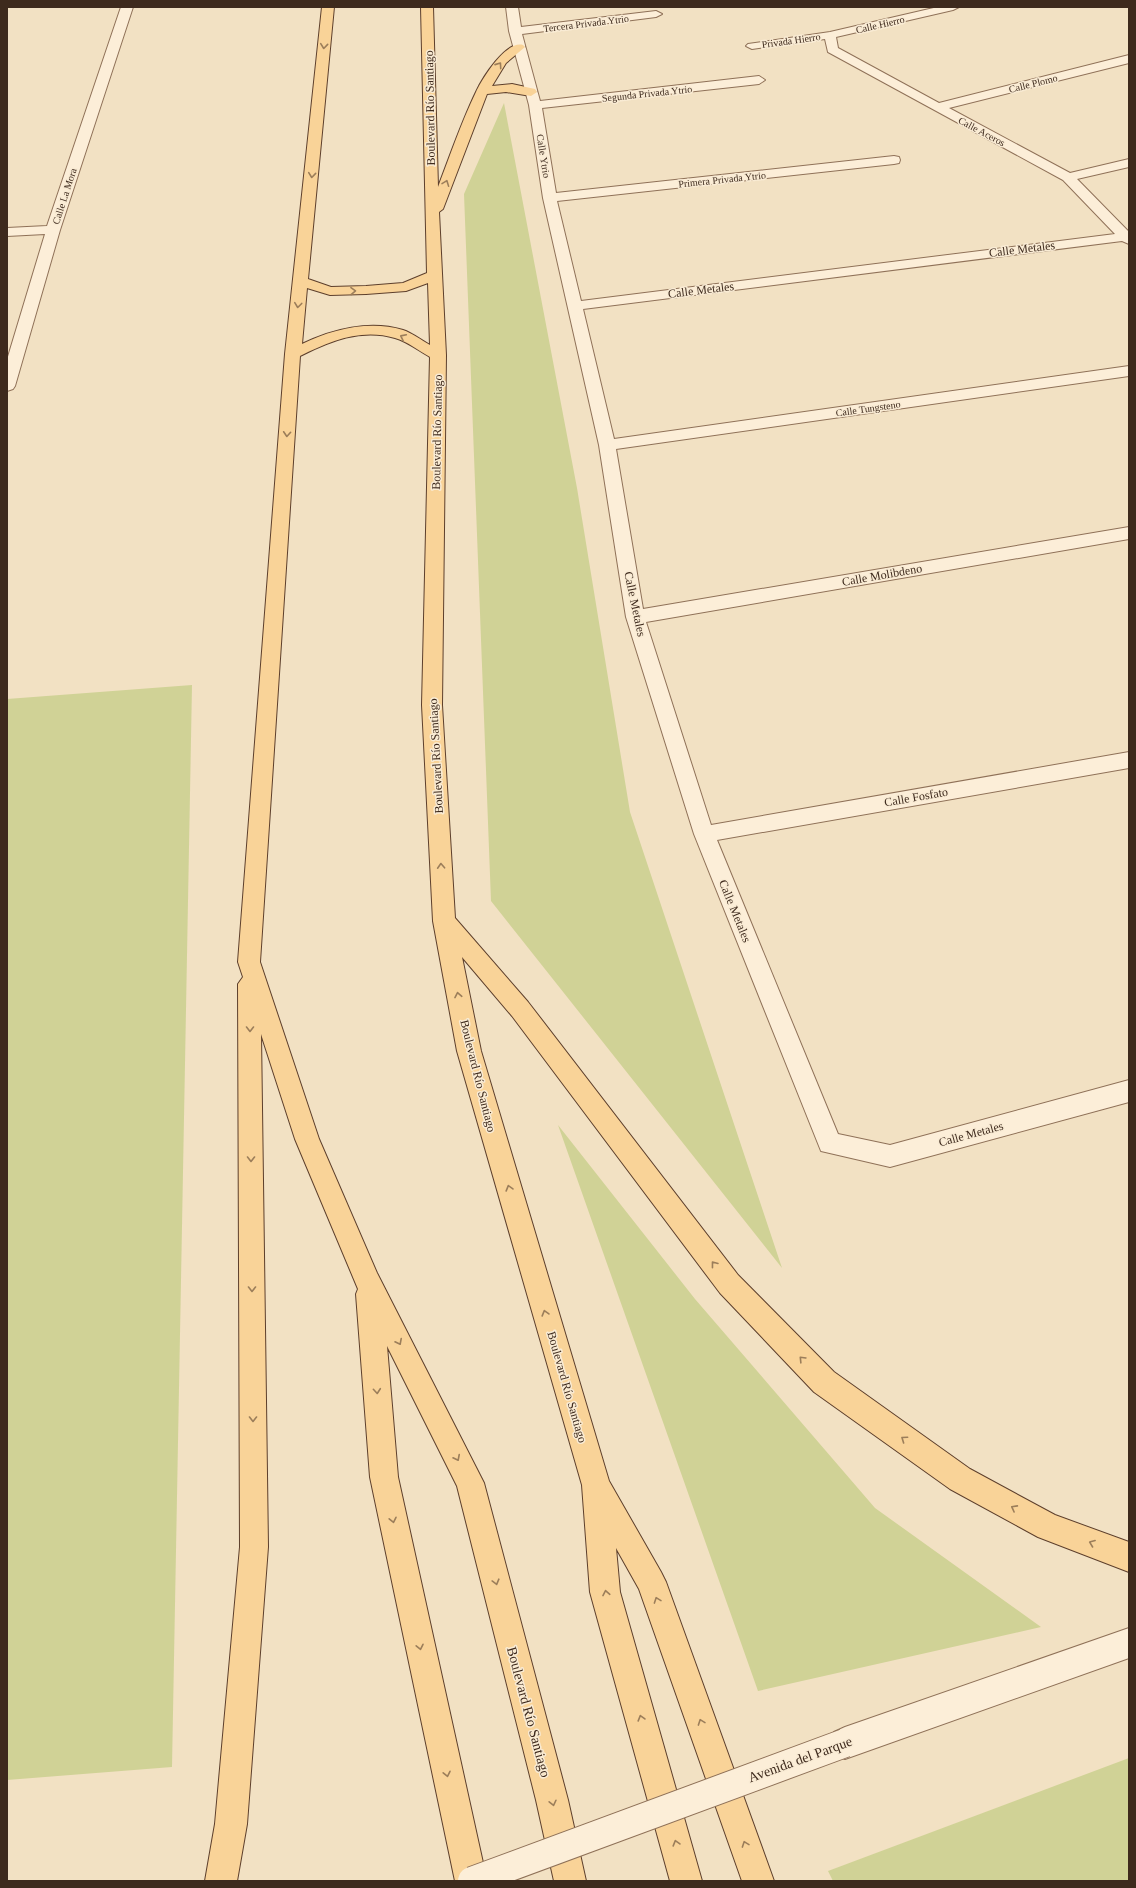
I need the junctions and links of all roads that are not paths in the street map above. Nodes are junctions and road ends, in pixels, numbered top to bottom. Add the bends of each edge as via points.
1 (126, 7) edge
2 (328, 7) edge
3 (427, 7) edge
4 (512, 7) edge
5 (953, 7) edge
6 (656, 14) dead end
7 (516, 31) junction
8 (830, 35) junction
9 (752, 46) dead end
10 (518, 47) junction
11 (1129, 59) edge
12 (759, 80) dead end
13 (482, 92) junction
14 (531, 92) junction
15 (535, 105) junction
16 (937, 107) junction
17 (894, 160) dead end
18 (1129, 163) edge
19 (1068, 177) junction
20 (550, 198) junction
21 (432, 220) junction
22 (53, 230) junction
23 (7, 232) edge
24 (1128, 237) edge
25 (434, 275) junction
26 (301, 281) junction
27 (574, 306) junction
28 (293, 354) junction
29 (438, 355) junction
30 (1129, 371) edge
31 (7, 386) edge
32 (607, 445) junction
33 (1129, 533) edge
34 (635, 617) junction
35 (1129, 760) edge
36 (704, 834) junction
37 (444, 921) junction
38 (249, 962) junction
39 (1129, 1091) edge
40 (368, 1282) junction
41 (596, 1485) junction
42 (1129, 1557) edge
43 (1129, 1643) edge
44 (221, 1881) edge
45 (472, 1881) edge
46 (570, 1881) edge
47 (686, 1881) edge
48 (758, 1881) edge

1 - 22 street, Calle La Mora
2 -> 26 main road, Boulevard Río Santiago
3 - 21 main road, Boulevard Río Santiago
4 - 7 street, Calle Ytrio
5 - 8 street, Calle Hierro
6 - 7 street, Tercera Privada Ytrio
7 - 10 street, Calle Ytrio
8 - 9 street, Privada Hierro
8 - 16 street, Calle Aceros via 832,50
13 -> 10 main road via 502,61
10 - 14 street, Calle Ytrio
11 - 16 street, Calle Plomo
12 - 15 street, Segunda Privada Ytrio
13 - 14 main road via 516,87
21 -> 13 main road
14 - 15 street, Calle Ytrio
15 - 20 street, Calle Ytrio
16 - 19 street, Calle Aceros
17 - 20 street, Primera Privada Ytrio
18 - 19 street
19 - 24 street, Calle Aceros
20 - 27 street, Calle Ytrio
21 - 25 main road, Boulevard Río Santiago
22 - 23 street
22 - 31 street, Calle La Mora
24 - 27 street, Calle Metales
26 -> 25 main road via 330,291 366,290 406,287
25 - 29 main road, Boulevard Río Santiago
26 -> 28 main road, Boulevard Río Santiago
27 - 32 street, Calle Metales
29 -> 28 main road via 399,334 363,330 325,338
28 -> 38 main road, Boulevard Río Santiago
37 -> 29 main road, Boulevard Río Santiago via 432,705
30 - 32 street, Calle Tungsteno
32 - 34 street, Calle Metales
33 - 34 street, Calle Molibdeno
34 - 36 street, Calle Metales
35 - 36 street, Calle Fosfato
36 - 39 street, Calle Metales via 830,1143 890,1156
41 -> 37 main road, Boulevard Río Santiago via 469,1051
42 -> 37 main road via 1048,1527 960,1479 824,1382 730,1284 520,1009
38 - 40 main road, Boulevard Río Santiago via 307,1139
38 -> 44 main road via 254,1547 231,1824
40 -> 45 main road, Boulevard Río Santiago via 384,1477
40 -> 46 main road, Boulevard Río Santiago via 470,1483 552,1800
47 -> 41 main road, Boulevard Río Santiago via 605,1592
48 -> 41 main road, Boulevard Río Santiago via 651,1582
43 - 45 street, Avenida del Parque, bridge via 845,1743

